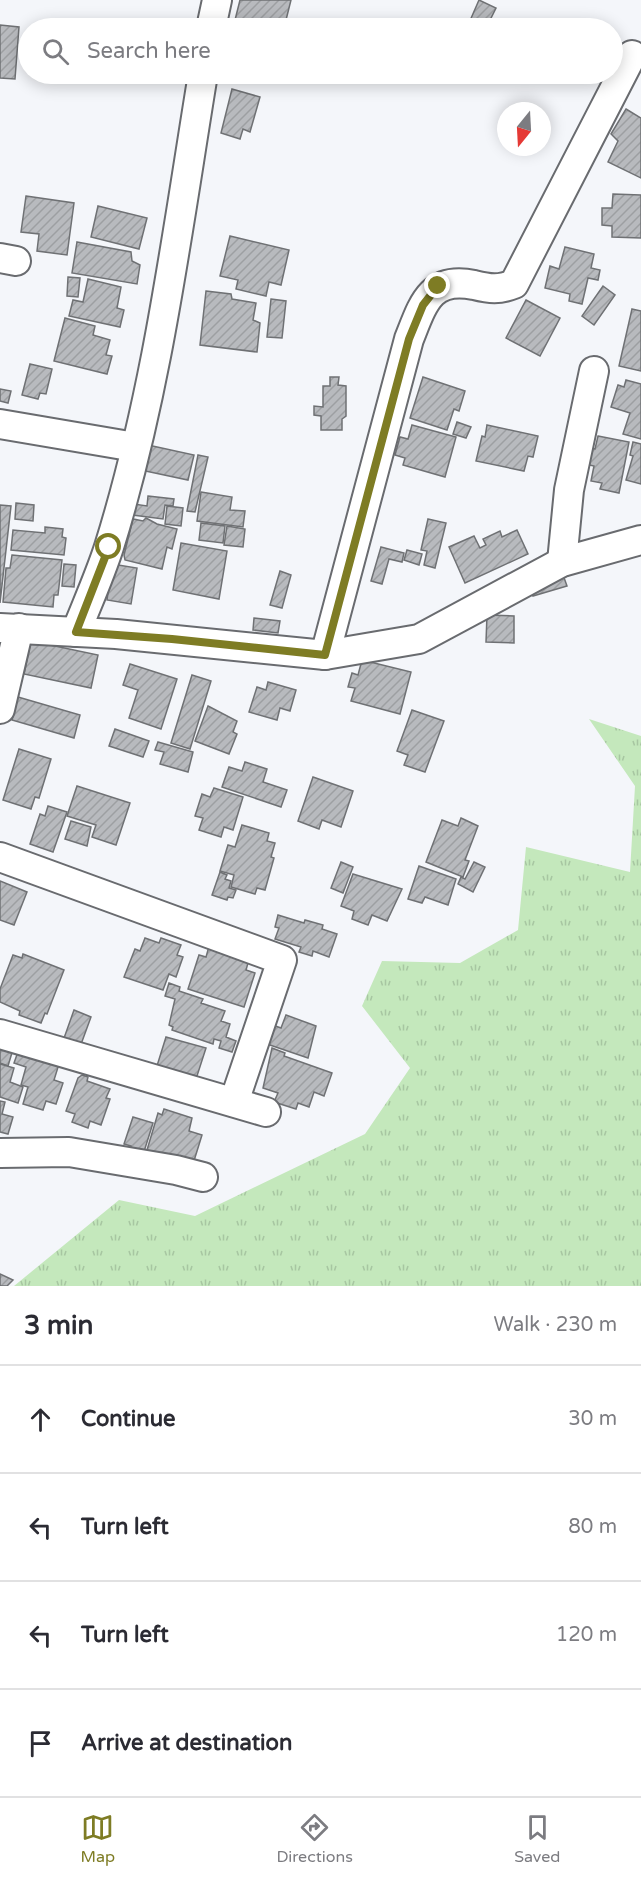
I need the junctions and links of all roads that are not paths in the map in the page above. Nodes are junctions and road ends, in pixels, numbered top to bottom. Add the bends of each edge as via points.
1 (217, 0) edge
2 (213, 18) edge
3 (632, 55) dead end
4 (623, 73) edge
5 (201, 84) edge
6 (617, 84) edge
7 (594, 371) dead end
8 (0, 424) edge
9 (135, 447) junction
10 (641, 540) edge
11 (562, 562) junction
12 (9, 628) edge
13 (76, 632) junction
14 (325, 655) junction
15 (0, 709) edge
16 (0, 857) edge
17 (0, 1034) edge
18 (234, 1102) junction
19 (266, 1112) dead end
20 (0, 1153) edge
21 (203, 1177) dead end

1 - 2 street
3 - 4 street
5 - 9 street via 159,339
6 - 14 street via 514,285 499,290 450,282 438,286 423,305 409,339
7 - 11 street via 569,490
8 - 9 street
9 - 13 street via 109,547
10 - 11 street
11 - 14 street via 419,639
12 - 13 street
12 - 15 street
13 - 14 street
16 - 18 street via 282,960
17 - 18 street
18 - 19 street
20 - 21 street via 69,1152

